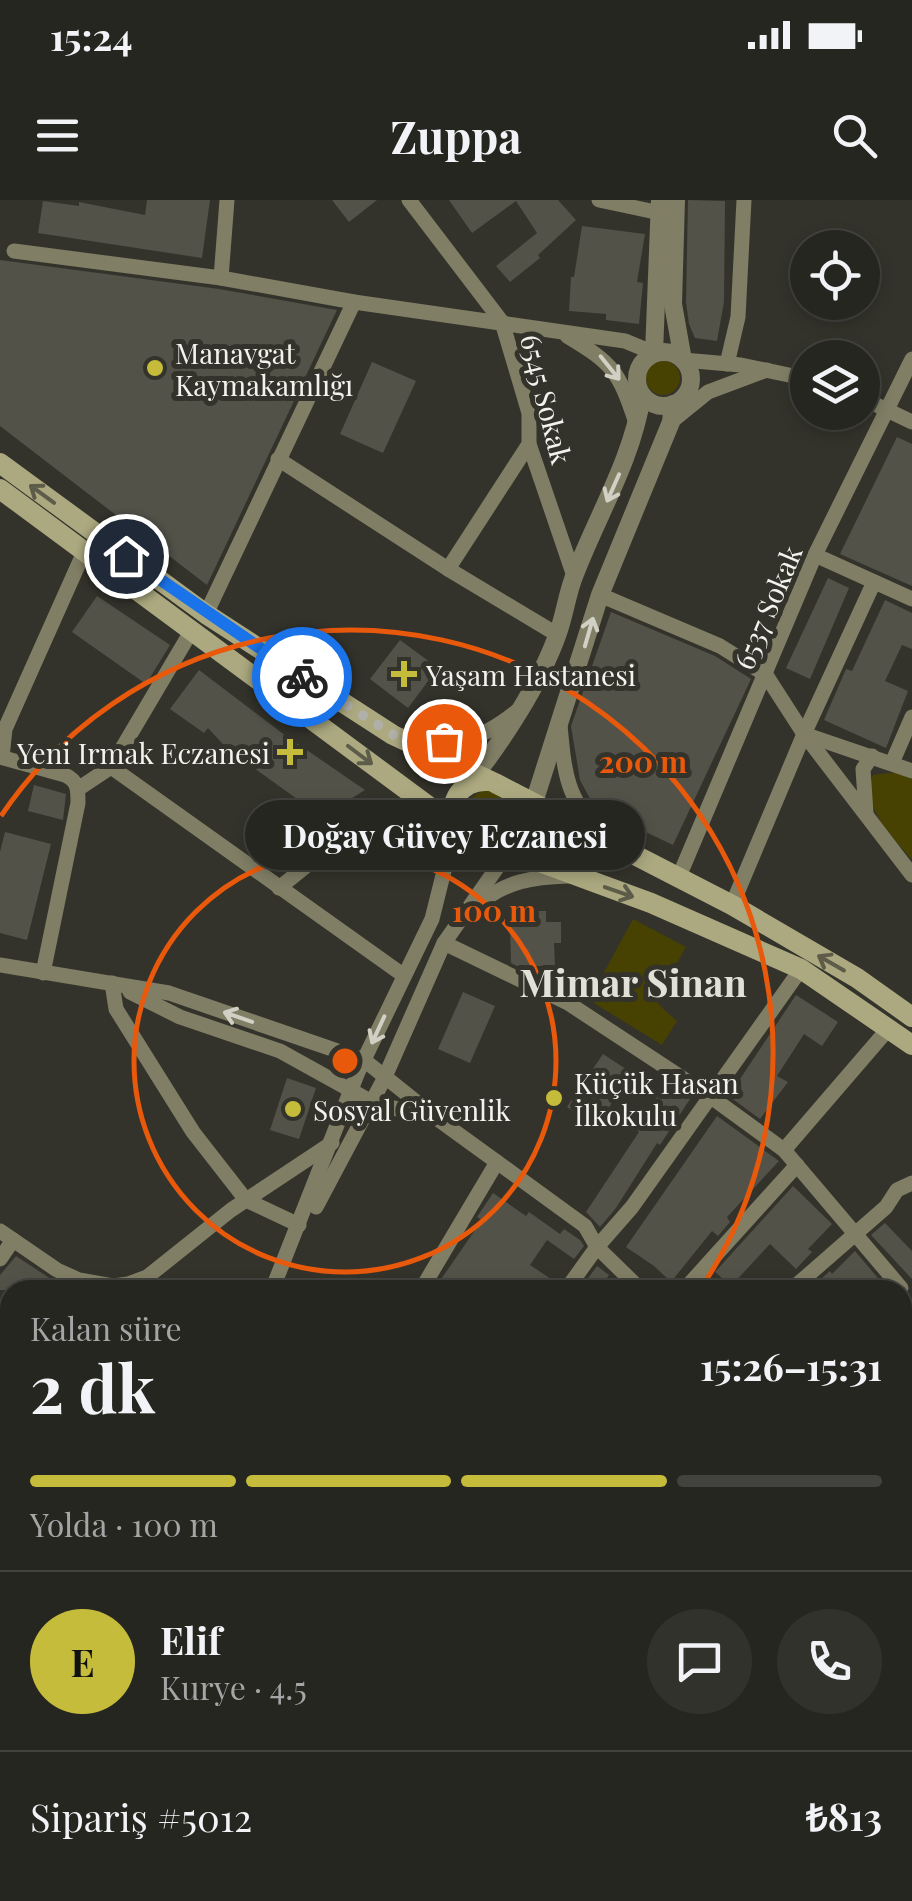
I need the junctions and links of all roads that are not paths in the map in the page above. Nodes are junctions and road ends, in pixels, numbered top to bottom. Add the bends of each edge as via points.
1 (227, 200) edge
2 (409, 200) edge
3 (599, 200) edge
4 (676, 200) edge
5 (744, 200) edge
6 (660, 207) edge
7 (14, 250) dead end
8 (220, 278) junction
9 (354, 302) junction
10 (502, 322) junction
11 (559, 331) junction
12 (654, 354) junction
13 (912, 359) edge
14 (683, 360) junction
15 (727, 364) junction
16 (767, 370) junction
17 (790, 375) edge
18 (642, 396) junction
19 (880, 405) edge
20 (888, 408) junction
21 (672, 413) junction
22 (912, 422) edge
23 (637, 426) junction
24 (529, 444) junction
25 (278, 459) junction
26 (0, 463) edge
27 (0, 489) edge
28 (84, 552) junction
29 (816, 556) junction
30 (448, 569) junction
31 (574, 576) junction
32 (874, 582) junction
33 (600, 595) junction
34 (912, 599) edge
35 (199, 622) junction
36 (558, 636) junction
37 (766, 675) junction
38 (520, 708) junction
39 (912, 717) edge
40 (559, 720) junction
41 (804, 734) junction
42 (394, 735) junction
43 (872, 756) junction
44 (1, 757) edge
45 (892, 763) junction
46 (111, 767) junction
47 (912, 771) edge
48 (487, 783) junction
49 (78, 788) junction
50 (415, 796) junction
51 (534, 803) junction
52 (374, 811) dead end
53 (866, 817) junction
54 (456, 821) junction
55 (512, 842) junction
56 (614, 844) junction
57 (445, 867) junction
58 (573, 875) junction
59 (912, 875) edge
60 (678, 879) junction
61 (279, 888) junction
62 (732, 905) junction
63 (456, 923) junction
64 (444, 943) junction
65 (0, 964) edge
66 (801, 969) junction
67 (43, 973) junction
68 (403, 975) junction
69 (112, 983) junction
70 (912, 1017) edge
71 (889, 1028) junction
72 (912, 1045) edge
73 (364, 1060) junction
74 (384, 1079) junction
75 (350, 1092) junction
76 (710, 1096) junction
77 (372, 1102) junction
78 (439, 1120) junction
79 (332, 1143) junction
80 (784, 1150) junction
81 (497, 1162) junction
82 (798, 1165) junction
83 (912, 1183) edge
84 (246, 1200) junction
85 (299, 1225) junction
86 (854, 1232) junction
87 (6, 1236) edge
88 (597, 1246) junction
89 (0, 1259) edge
90 (85, 1280) edge
91 (149, 1280) edge
92 (276, 1280) edge
93 (288, 1280) edge
94 (427, 1280) edge
95 (573, 1280) edge
96 (630, 1280) edge
97 (693, 1280) edge
98 (803, 1280) edge
99 (895, 1280) edge

1 - 8 street
2 - 10 street, 6545 Sokak
3 - 6 street
4 - 14 street via 673,304
5 - 15 street via 738,318
6 - 12 street
7 - 8 street
8 - 9 street
9 - 10 street
9 - 25 street
10 - 11 street
10 - 24 street, 6545 Sokak via 529,413
11 - 12 street via 625,341
11 -> 23 street via 618,373
12 - 14 street via 670,352
12 - 18 street via 638,372
13 - 20 street, 6537 Sokak
14 - 15 street
14 - 21 street via 690,385
15 - 16 street
16 - 17 street
16 - 21 street
18 - 21 street
18 - 23 street
19 - 20 street
20 - 22 street
20 - 29 street, 6537 Sokak
21 - 33 street
23 -> 31 street
24 - 30 street
24 - 31 street, 6545 Sokak
25 - 30 street
25 - 35 street
35 -> 26 main road
27 - 28 main road
28 - 35 main road
28 - 44 street via 6,729
29 - 32 street
29 - 37 street, 6537 Sokak
30 - 36 street
31 - 36 street
32 - 34 street
32 - 41 street
33 - 37 street via 720,646
40 -> 33 street
35 - 42 main road
35 - 46 street
35 -> 50 main road
36 - 38 street
37 - 41 street
37 - 60 street, 6537 Sokak
38 - 42 street via 478,738
38 - 48 street
39 - 45 street
40 - 51 street
40 - 56 street via 570,789 589,821
41 - 43 street
41 - 53 street
41 - 62 street
42 - 48 main road
43 - 45 street
43 - 53 street via 863,769
44 - 49 street via 65,775
45 - 47 street
46 - 49 street
46 - 61 street
48 - 51 main road
48 - 54 main road via 460,790
48 - 55 main road via 524,804
49 - 67 street
50 - 54 main road
50 - 57 street
51 - 55 street
51 - 56 main road
52 - 61 street
53 - 59 street
54 - 55 main road
54 - 57 street
55 - 58 main road
55 - 63 street
56 - 60 main road
57 - 68 street via 432,918
58 - 63 street via 532,877 498,888
58 -> 66 main road
60 - 62 main road
61 - 68 street
70 -> 62 main road
63 - 64 street
64 - 74 street
64 - 76 street via 568,1004
65 - 67 street
66 - 71 main road
66 - 76 street
67 - 69 street
68 -> 73 street
73 -> 69 street via 170,993
69 - 75 street via 180,1017 280,1051
69 - 84 street via 116,1009 193,1132
71 - 72 main road
71 - 80 street
73 - 74 street
73 - 75 street
74 - 77 street
74 - 78 street
75 - 77 street
75 - 79 street
76 - 80 street
76 - 88 street
77 - 78 street
77 - 93 street via 320,1198
78 - 81 street
79 - 84 street
79 - 85 street
80 - 82 street
81 - 88 street via 586,1226
81 - 94 street
82 - 86 street
82 - 97 street
83 - 86 street
84 - 85 street
84 - 91 street
85 - 92 street
86 - 98 street
86 - 99 street
87 - 89 street
87 - 90 street
88 - 95 street
88 - 96 street

